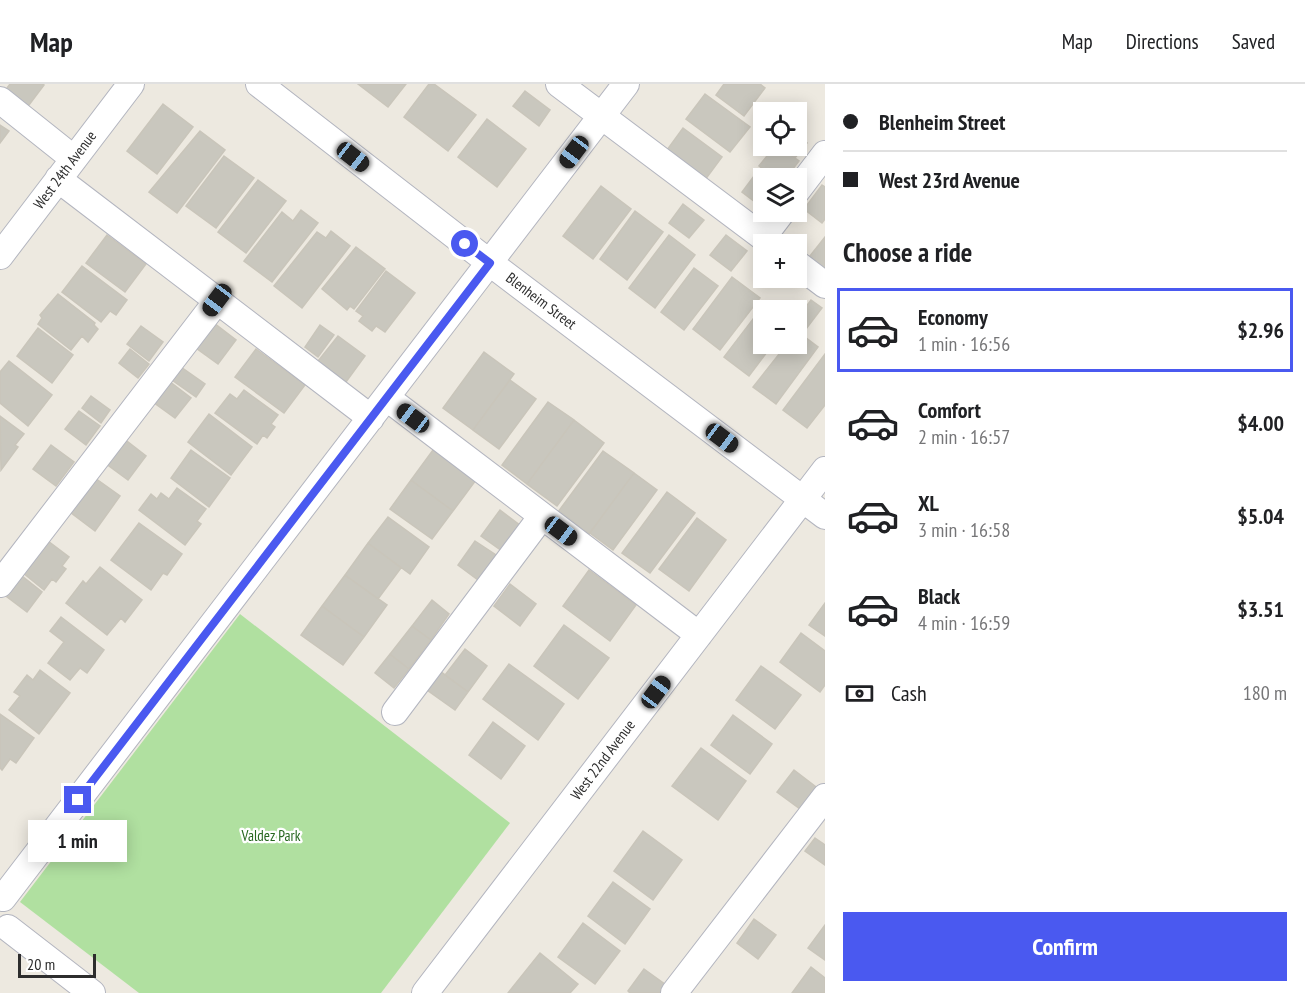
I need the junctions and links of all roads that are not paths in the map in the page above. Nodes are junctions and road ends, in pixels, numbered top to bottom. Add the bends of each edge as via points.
1 (131, 84) edge
2 (259, 84) edge
3 (559, 84) edge
4 (626, 84) edge
5 (0, 100) edge
6 (602, 116) junction
7 (825, 154) edge
8 (74, 159) junction
9 (807, 178) edge
10 (58, 179) junction
11 (758, 234) edge
12 (0, 256) edge
13 (490, 263) junction
14 (807, 271) edge
15 (825, 285) edge
16 (217, 300) junction
17 (387, 398) junction
18 (371, 418) junction
19 (825, 470) edge
20 (803, 500) junction
21 (542, 516) junction
22 (825, 516) edge
23 (0, 584) edge
24 (699, 635) junction
25 (395, 712) dead end
26 (825, 797) edge
27 (2, 897) edge
28 (4, 931) edge
29 (92, 993) edge
30 (425, 993) edge
31 (674, 993) edge

1 - 8 street, West 24th Avenue
2 - 13 street, Blenheim Street
3 - 6 street
4 - 6 street
5 - 8 street
6 - 11 street
6 - 13 street
7 - 9 street
8 - 10 street, West 24th Avenue
10 - 12 street, West 24th Avenue
10 - 16 street
13 - 17 street
13 - 20 street, Blenheim Street
14 - 15 street
16 - 18 street
16 - 23 street
17 - 18 street
17 - 21 street
18 - 27 street
19 - 20 street, West 22nd Avenue
20 - 22 street, Blenheim Street
20 - 24 street, West 22nd Avenue
21 - 24 street
21 - 25 street
24 - 30 street, West 22nd Avenue
26 - 31 street
27 - 28 street via 12,912 12,921
28 - 29 street

